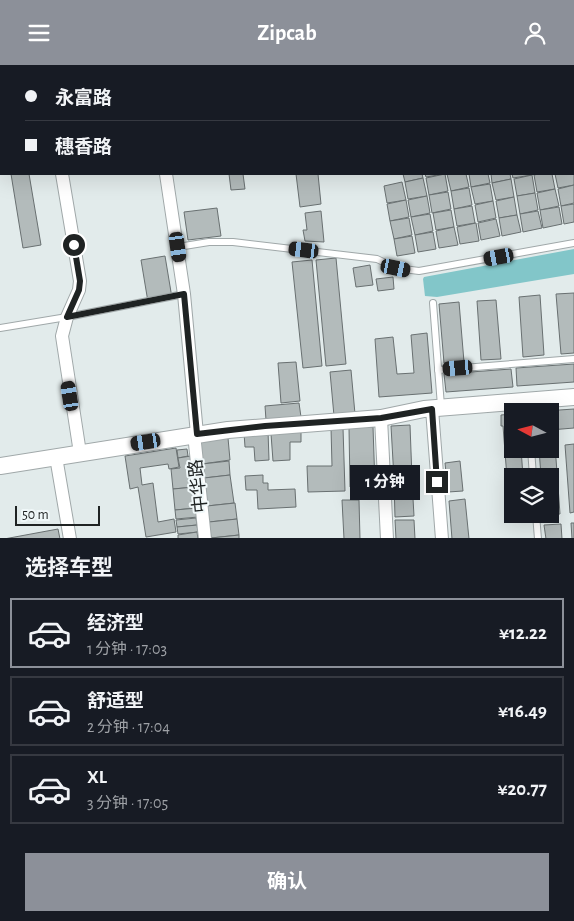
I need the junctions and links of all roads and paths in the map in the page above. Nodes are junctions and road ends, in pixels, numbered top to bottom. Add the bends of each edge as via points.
1 (62, 175) edge
2 (166, 175) edge
3 (574, 243) edge
4 (178, 247) junction
5 (184, 294) junction
6 (433, 303) dead end
7 (67, 317) junction
8 (0, 328) edge
9 (574, 359) edge
10 (438, 370) junction
11 (574, 397) edge
12 (436, 408) junction
13 (381, 418) junction
14 (195, 434) junction
15 (80, 453) junction
16 (56, 457) junction
17 (0, 466) edge
18 (537, 523) edge
19 (70, 538) edge
20 (205, 538) edge
21 (387, 538) edge
22 (442, 538) edge
23 (538, 538) edge

1 - 7 street via 80,281
2 - 4 street, 中华路
3 - 4 lane via 419,271 396,268 377,259 233,242
4 - 5 street, 中华路
5 - 7 lane
5 - 14 street, 中华路
6 - 10 lane
7 - 8 lane
7 - 15 street via 62,336
9 - 10 lane
10 - 12 lane
11 - 12 street via 528,404
12 - 13 street
12 - 22 street
13 - 14 street
13 - 21 street
14 - 15 street
14 - 20 street, 中华路
15 - 16 street
16 - 17 street
16 - 19 street
18 - 23 lane

